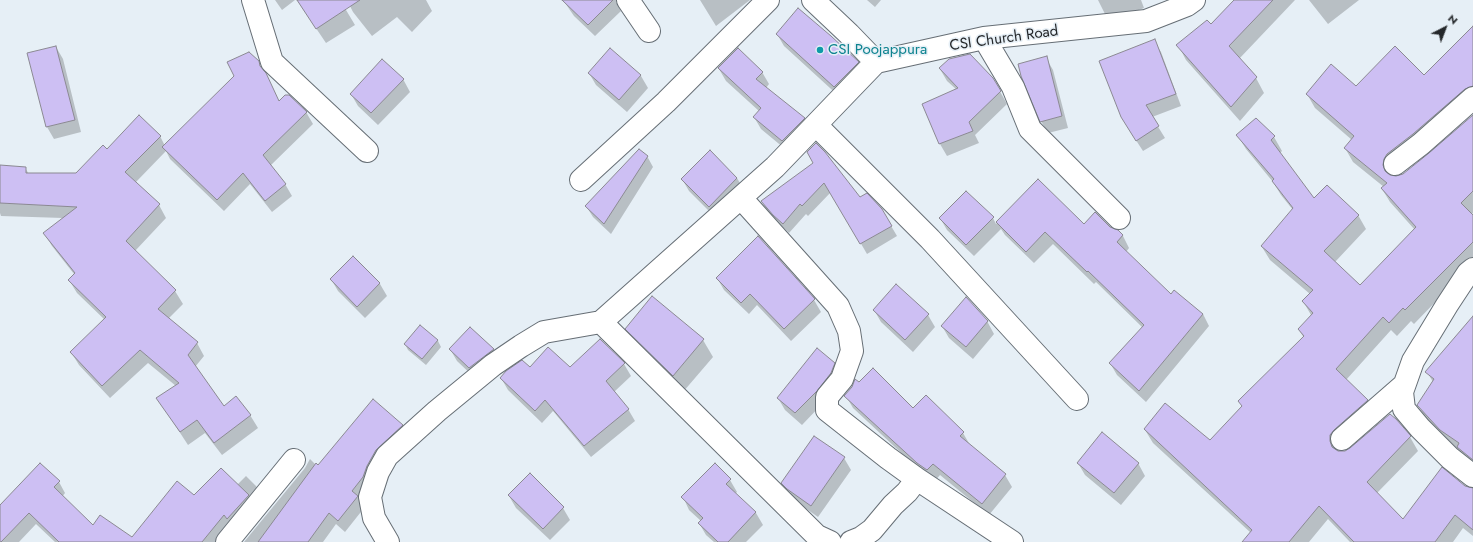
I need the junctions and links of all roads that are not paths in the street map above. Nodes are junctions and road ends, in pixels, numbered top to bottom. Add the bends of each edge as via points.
1 (253, 0) edge
2 (628, 0) edge
3 (768, 0) edge
4 (813, 0) edge
5 (1194, 0) edge
6 (649, 31) dead end
7 (984, 38) junction
8 (876, 62) junction
9 (1473, 98) edge
10 (816, 125) junction
11 (367, 150) dead end
12 (1395, 164) dead end
13 (581, 180) dead end
14 (741, 198) junction
15 (1119, 218) dead end
16 (1473, 268) edge
17 (601, 322) junction
18 (1404, 385) junction
19 (1078, 399) dead end
20 (1342, 439) dead end
21 (294, 460) dead end
22 (1473, 476) edge
23 (917, 479) junction
24 (228, 542) edge
25 (388, 542) edge
26 (830, 542) edge
27 (851, 542) edge
28 (1012, 542) edge

1 - 11 street via 272,62
2 - 6 street
3 - 13 street via 666,102
4 - 8 street
5 - 7 street, CSI Church Road via 1146,21
7 - 8 street, CSI Church Road
7 - 15 street via 1013,87 1030,129
8 - 10 street
9 - 12 street
10 - 14 street
10 - 19 street via 930,239
14 - 17 street
14 - 23 street via 838,306 850,331 852,352 842,379 827,397 827,410
16 - 18 street via 1413,361
17 - 25 street via 544,332 521,346 493,365 387,456 378,472 370,497 374,518
17 - 26 street via 817,536
18 - 20 street
18 - 22 street via 1404,409 1450,458
21 - 24 street
23 - 27 street via 872,530
23 - 28 street

